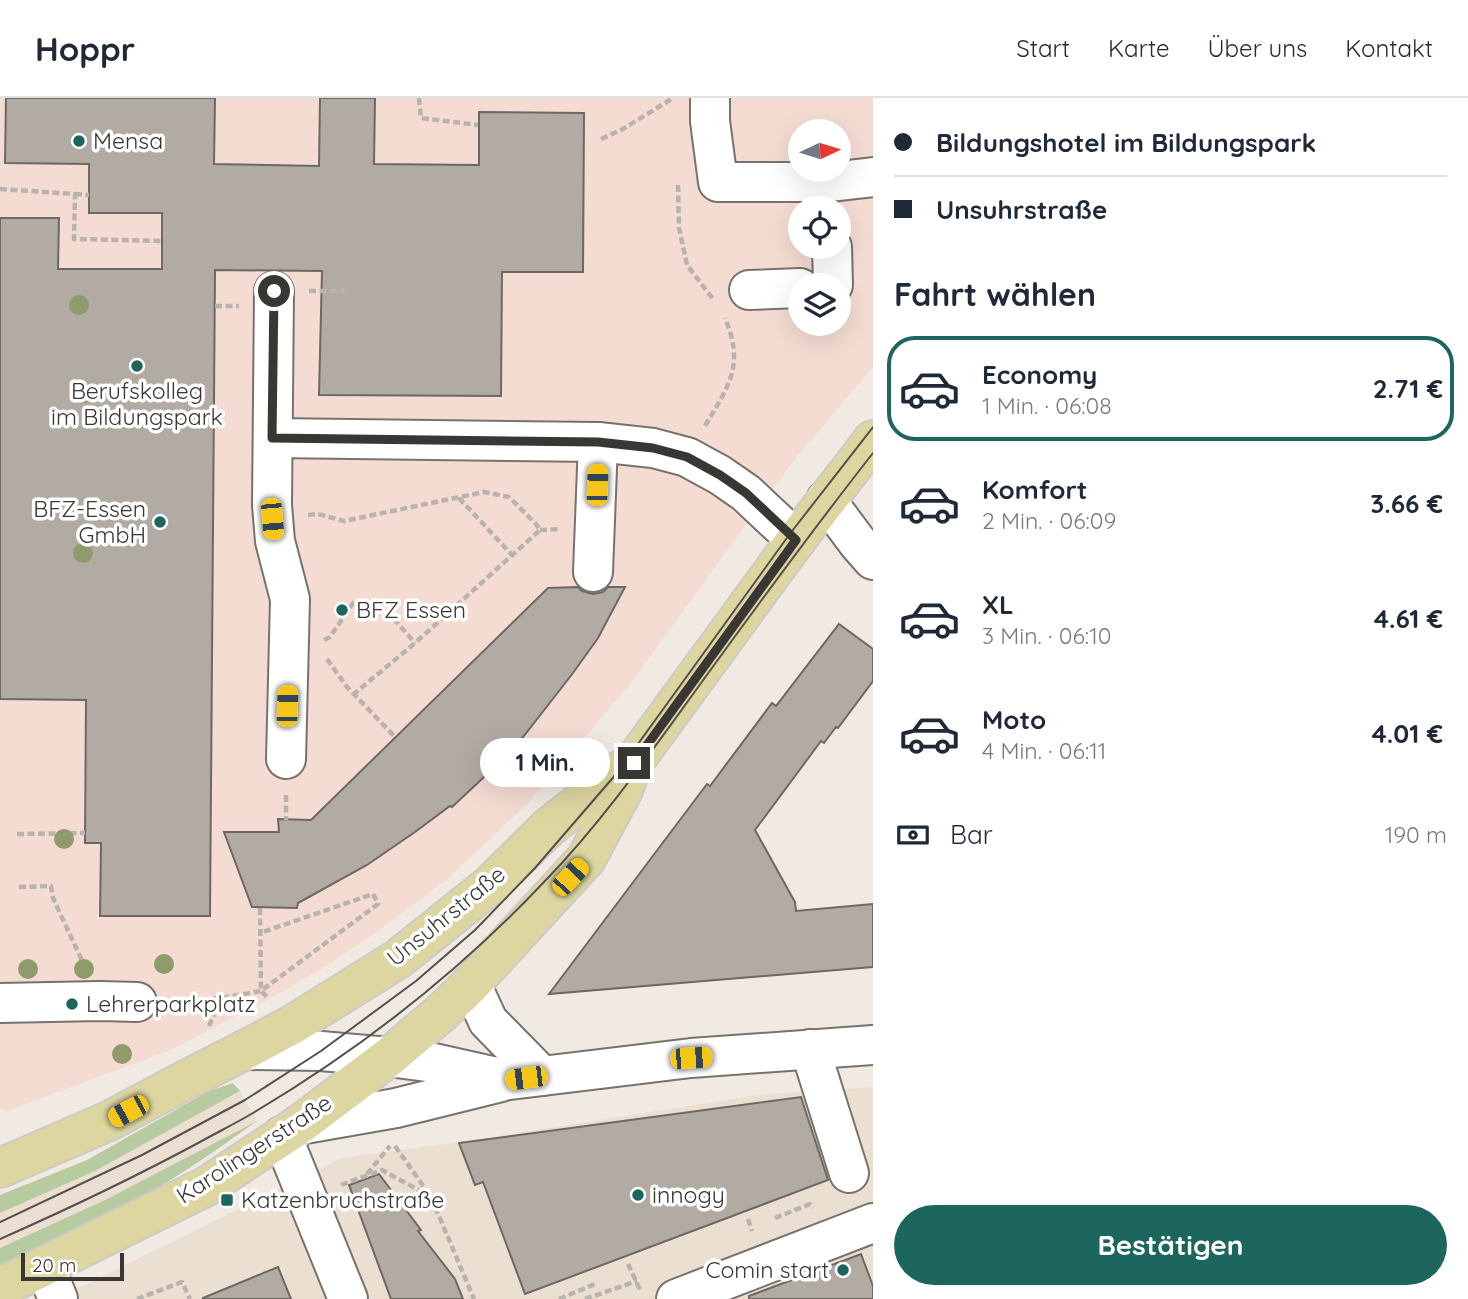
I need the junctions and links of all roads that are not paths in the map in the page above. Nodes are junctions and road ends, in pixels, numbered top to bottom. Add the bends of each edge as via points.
1 (710, 98) edge
2 (873, 177) edge
3 (831, 195) edge
4 (788, 290) edge
5 (274, 291) dead end
6 (728, 301) road end
7 (272, 438) junction
8 (873, 440) edge
9 (598, 442) junction
10 (826, 500) junction
11 (796, 540) junction
12 (873, 560) edge
13 (593, 572) dead end
14 (286, 759) dead end
15 (634, 763) junction
16 (471, 984) junction
17 (136, 1002) road end
18 (0, 1003) edge
19 (873, 1045) edge
20 (810, 1049) junction
21 (245, 1050) junction
22 (389, 1057) junction
23 (526, 1078) junction
24 (290, 1130) junction
25 (0, 1168) edge
26 (849, 1173) dead end
27 (873, 1223) edge
28 (52, 1283) edge
29 (0, 1288) edge
30 (348, 1299) edge
31 (676, 1299) edge

1 - 3 street via 718,182
2 - 3 street
4 - 6 street
5 - 7 street
7 - 9 street
7 - 14 street via 272,519 290,599
8 - 10 main road, Unsuhrstraße
9 - 11 street via 687,457 746,493
9 - 13 street
10 - 11 main road, Unsuhrstraße
10 - 12 street
11 - 15 main road, Unsuhrstraße
15 - 16 main road, Unsuhrstraße via 586,859
15 - 21 main road, Unsuhrstraße via 549,827 489,886 412,948
16 - 22 main road, Unsuhrstraße
16 - 23 street via 488,1021
17 - 18 street
19 - 20 street
20 - 23 street
20 - 26 street
21 - 22 street
21 - 25 main road via 109,1121
22 - 23 street
22 - 24 main road, Karolingerstraße
23 - 24 street
24 - 28 main road, Karolingerstraße
24 - 30 street
27 - 31 street
28 - 29 main road, Karolingerstraße

